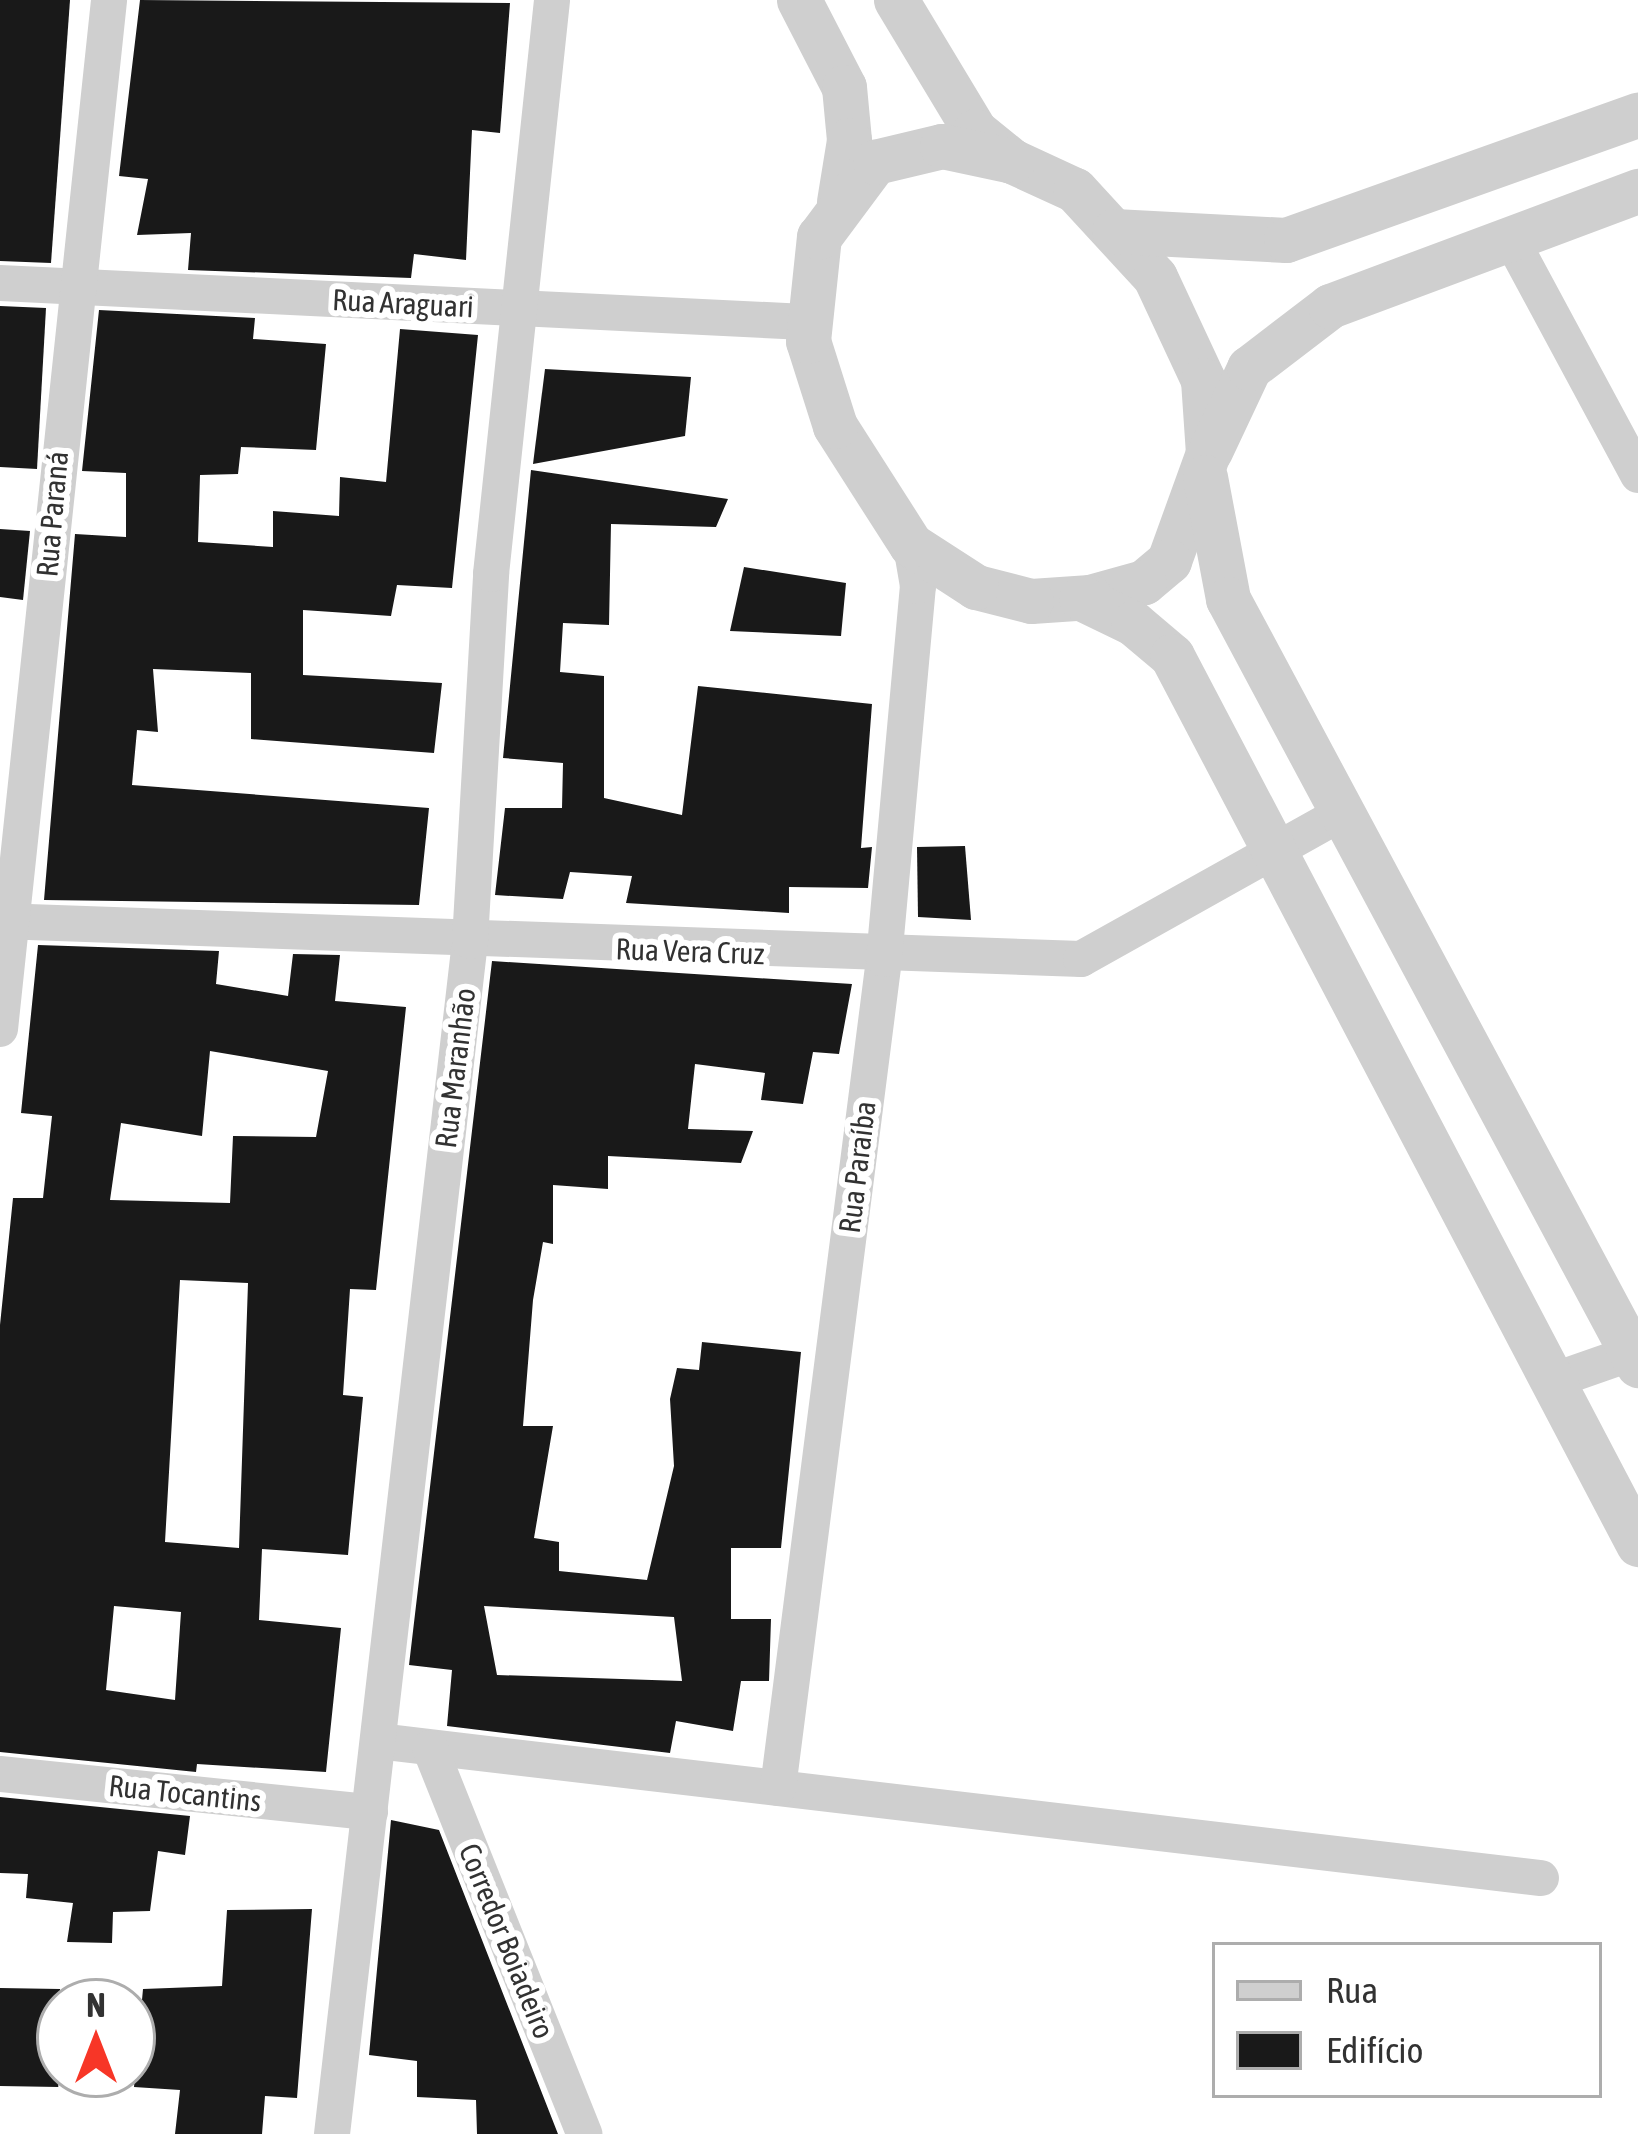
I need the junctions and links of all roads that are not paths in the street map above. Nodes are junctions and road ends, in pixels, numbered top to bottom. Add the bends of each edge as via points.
1 (109, 0) edge
2 (552, 0) edge
3 (799, 0) edge
4 (896, 0) edge
5 (1638, 115) edge
6 (1012, 161) junction
7 (1638, 191) edge
8 (839, 202) junction
9 (1114, 231) junction
10 (1510, 239) junction
11 (0, 283) edge
12 (73, 287) junction
13 (515, 309) junction
14 (806, 322) junction
15 (1206, 460) junction
16 (1638, 475) edge
17 (911, 545) junction
18 (1081, 598) junction
19 (1342, 813) junction
20 (1275, 852) junction
21 (6, 921) edge
22 (470, 941) junction
23 (884, 959) junction
24 (0, 1029) edge
25 (1636, 1357) edge
26 (1552, 1381) junction
27 (1638, 1544) edge
28 (378, 1742) junction
29 (430, 1748) junction
30 (0, 1774) edge
31 (778, 1788) junction
32 (370, 1812) junction
33 (1541, 1878) dead end
34 (332, 2134) edge
35 (584, 2134) edge

1 - 12 street, Rua Paraná
2 - 13 street, Rua Maranhão
3 - 8 street via 844,87 849,140
4 - 6 street via 944,89
5 - 9 street via 1286,239
6 - 8 street via 973,150 910,150 875,162
6 - 9 street via 1075,190
7 - 10 street
8 - 14 street via 819,237
9 - 15 street via 1155,277 1185,333 1203,380
10 - 15 street via 1330,306 1249,368
10 - 16 street
11 - 12 street, Rua Araguari
12 - 13 street, Rua Araguari
12 - 21 street, Rua Paraná
13 - 14 street, Rua Araguari
13 - 22 street, Rua Maranhão
14 - 17 street via 835,426
15 - 18 street via 1168,561 1144,582
15 - 19 street via 1228,599
17 - 18 street via 976,587 1031,601
17 - 23 street, Rua Paraíba via 918,586
18 - 20 street via 1133,623 1172,656
19 - 20 street, Rua Vera Cruz
19 - 25 street
20 - 23 street, Rua Vera Cruz via 1081,959
20 - 26 street
21 - 22 street, Rua Vera Cruz
21 - 24 street, Rua Paraná
22 - 23 street, Rua Vera Cruz
22 - 28 street, Rua Maranhão
23 - 31 street, Rua Paraíba
25 - 26 street
26 - 27 street
28 - 29 street
28 - 32 street, Rua Maranhão
29 - 31 street
29 - 35 street, Corredor Boiadeiro
30 - 32 street, Rua Tocantins
31 - 33 street
32 - 34 street, Rua Maranhão

